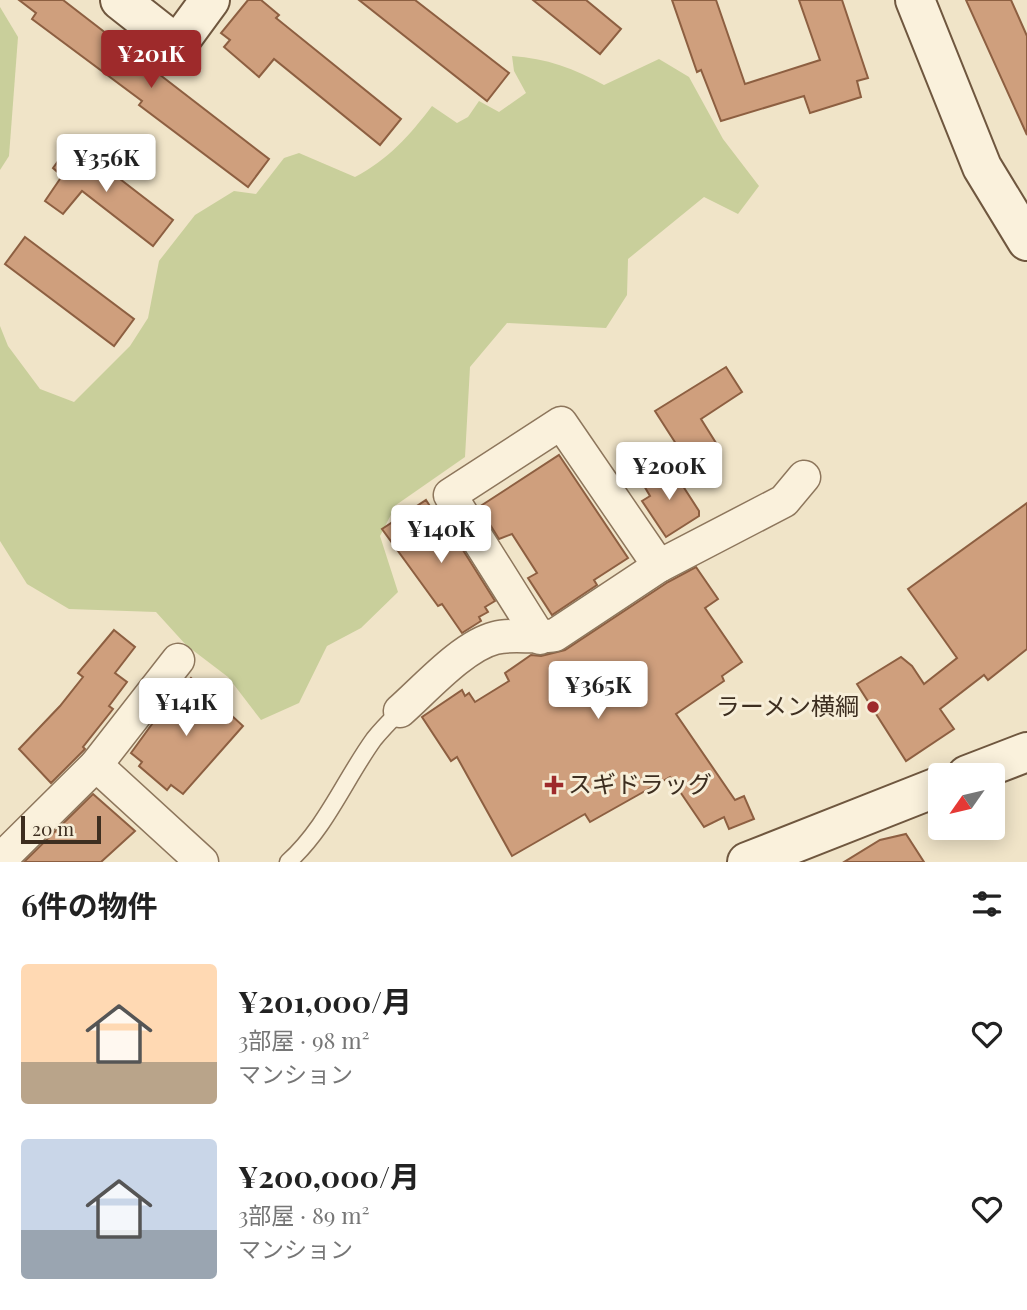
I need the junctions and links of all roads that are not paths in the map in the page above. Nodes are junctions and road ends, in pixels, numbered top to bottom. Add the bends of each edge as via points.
1 (120, 0) edge
2 (210, 0) edge
3 (915, 0) edge
4 (1027, 241) edge
5 (804, 477) dead end
6 (659, 566) junction
7 (540, 638) junction
8 (178, 660) dead end
9 (400, 710) joint
10 (1027, 752) edge
11 (998, 763) edge
12 (96, 765) junction
13 (928, 791) edge
14 (0, 860) edge
15 (202, 862) edge
16 (288, 862) edge
17 (747, 862) edge

1 - 2 street via 177,45
3 - 4 street via 982,167
5 - 6 street via 784,501
6 - 7 street via 555,635
6 - 7 street via 561,423 450,495
7 - 9 street via 498,637 479,643
8 - 12 street
9 - 16 lane via 375,738 338,799
10 - 11 street
12 - 14 street
12 - 15 street
13 - 17 street

